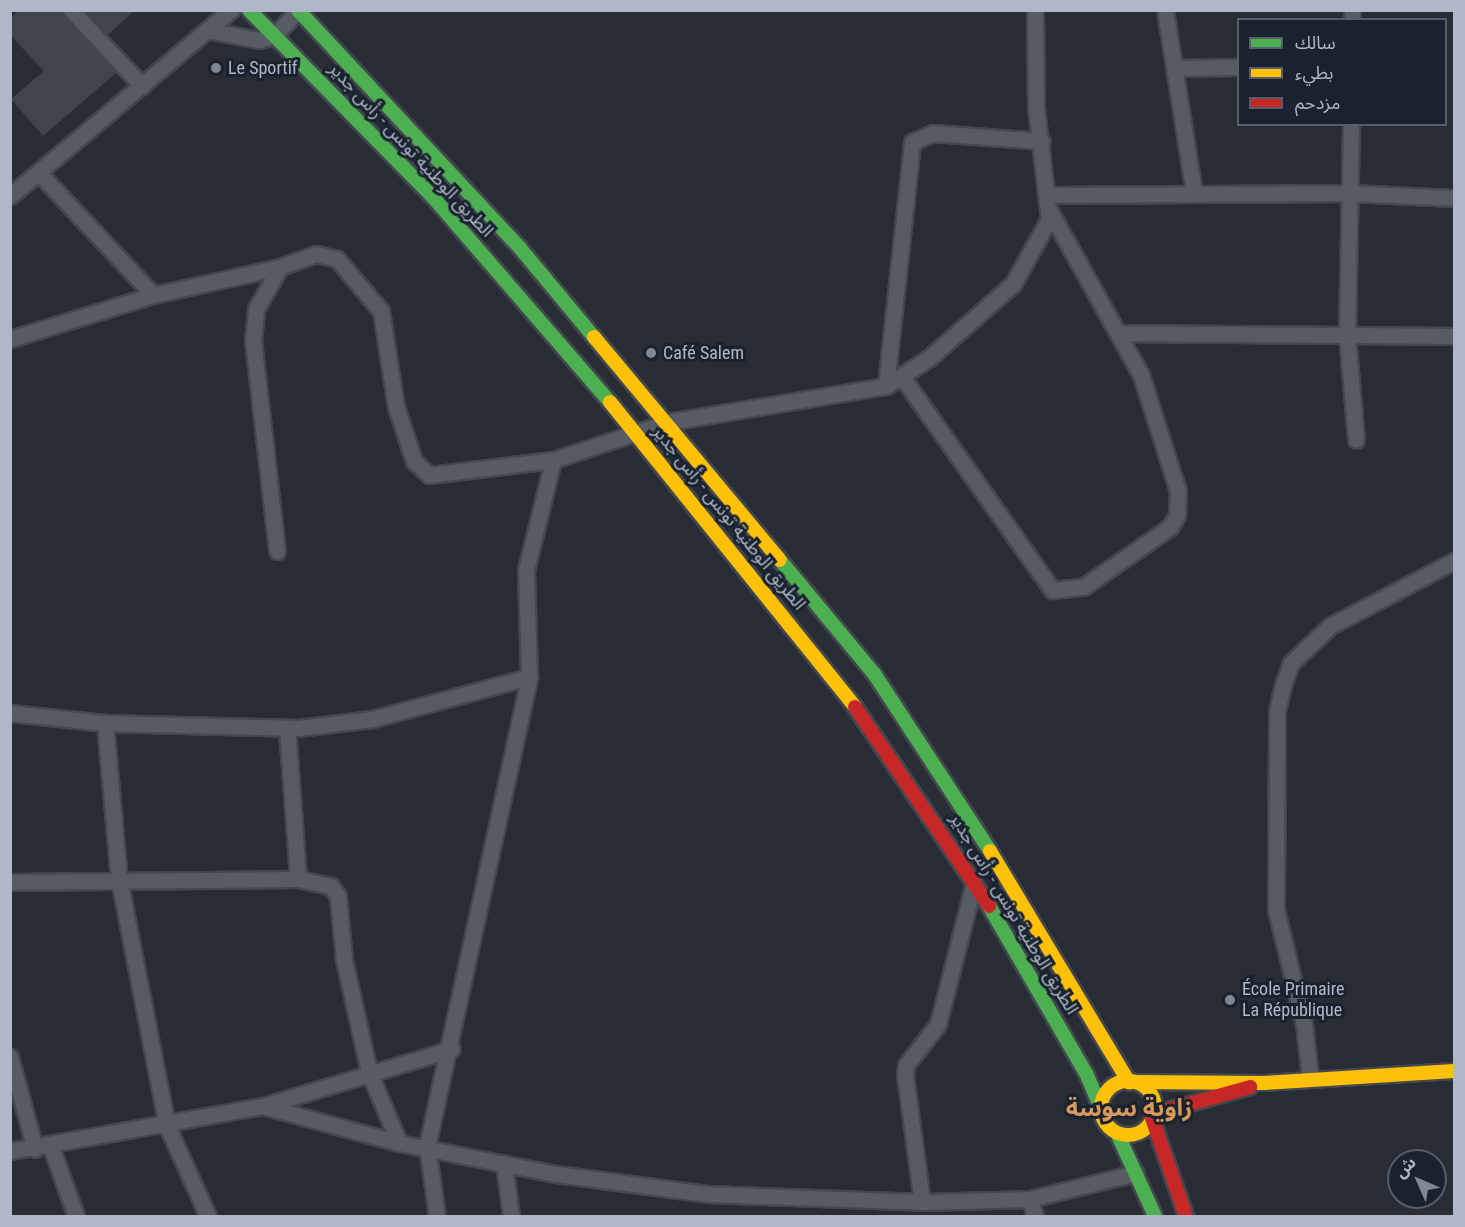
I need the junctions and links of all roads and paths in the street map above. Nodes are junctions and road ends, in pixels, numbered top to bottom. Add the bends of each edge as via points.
1 (71, 10) edge
2 (231, 10) edge
3 (249, 10) edge
4 (298, 10) edge
5 (1165, 10) edge
6 (1033, 12) edge
7 (207, 30) junction
8 (274, 36) junction
9 (1175, 68) junction
10 (1237, 68) edge
11 (142, 86) junction
12 (1351, 126) edge
13 (1042, 141) junction
14 (39, 173) junction
15 (1194, 193) junction
16 (1350, 193) junction
17 (10, 196) edge
18 (1455, 198) edge
19 (1049, 203) junction
20 (280, 267) junction
21 (153, 295) junction
22 (1119, 333) junction
23 (1347, 335) junction
24 (1455, 336) edge
25 (10, 339) edge
26 (902, 377) junction
27 (886, 386) junction
28 (668, 422) junction
29 (638, 434) junction
30 (1356, 440) dead end
31 (553, 460) junction
32 (277, 551) dead end
33 (1455, 561) edge
34 (529, 677) junction
35 (10, 713) edge
36 (105, 723) junction
37 (287, 728) junction
38 (119, 879) junction
39 (298, 879) junction
40 (974, 880) junction
41 (10, 882) edge
42 (452, 1049) junction
43 (10, 1057) edge
44 (1455, 1071) edge
45 (369, 1072) junction
46 (1310, 1078) junction
47 (1130, 1082) junction
48 (1264, 1083) junction
49 (263, 1106) junction
50 (1101, 1108) junction
51 (1153, 1116) junction
52 (167, 1126) junction
53 (1118, 1133) junction
54 (399, 1143) junction
55 (427, 1146) junction
56 (43, 1148) junction
57 (10, 1151) edge
58 (504, 1163) junction
59 (1136, 1173) junction
60 (1030, 1199) junction
61 (922, 1202) junction
62 (76, 1216) edge
63 (208, 1216) edge
64 (436, 1216) edge
65 (511, 1216) edge
66 (1035, 1216) edge
67 (1155, 1216) edge
68 (1186, 1216) edge

1 - 11 street
2 - 7 street
3 - 8 main road, الطريق الوطنية تونس - رأس جدير
4 - 8 street
4 - 28 main road, الطريق الوطنية تونس - رأس جدير via 520,248
5 - 9 street
6 - 13 street via 1032,55
7 - 8 street via 259,40
7 - 11 street
8 - 29 main road, الطريق الوطنية تونس - رأس جدير via 432,196
9 - 10 street
9 - 15 street
11 - 14 street
12 - 16 street
13 - 19 street
13 - 27 street via 933,132 912,142
14 - 17 street
14 - 21 street
15 - 16 street
15 - 19 street
16 - 18 street
16 - 23 street
19 - 22 street
19 - 26 street via 1030,262 1013,284
20 - 21 street
20 - 31 street via 316,254 337,259 381,311 396,407 414,461 423,472 437,476
20 - 32 street via 256,309 253,340
21 - 25 street
22 - 23 street
22 - 26 street via 1157,418 1178,491 1177,516 1170,526 1070,592 1044,583
23 - 24 street
23 - 30 street
26 - 27 street
27 - 28 street
28 - 29 street
28 - 47 main road, الطريق الوطنية تونس - رأس جدير via 874,675 959,800
29 - 31 street
29 - 40 main road, الطريق الوطنية تونس - رأس جدير via 839,683
31 - 34 street via 526,570
33 - 46 street via 1330,626 1291,663 1283,686 1277,711 1276,910 1304,1024
34 - 37 street via 372,719
34 - 42 street
35 - 36 street
36 - 37 street
36 - 38 street
37 - 39 street
38 - 39 street
38 - 41 street
38 - 52 street
39 - 45 street via 336,890 344,960
40 - 50 main road, الطريق الوطنية تونس - رأس جدير via 1086,1073
40 - 61 street via 938,1024 906,1065
42 - 45 street
42 - 55 street
43 - 56 street
44 - 46 main road
45 - 49 street
45 - 54 street
46 - 48 main road
47 - 48 main road
47 - 50 main road via 1113,1086
47 - 51 main road via 1150,1093
48 - 51 main road
49 - 52 street
49 - 54 street
50 - 53 main road via 1105,1123
51 - 53 main road via 1134,1134
51 - 68 main road
52 - 56 street
52 - 63 street
53 - 59 main road
54 - 55 street
55 - 58 street
55 - 64 street
56 - 57 street
56 - 62 street
58 - 61 street via 707,1194
58 - 65 street
59 - 60 street
59 - 67 main road
60 - 61 street
60 - 66 street

